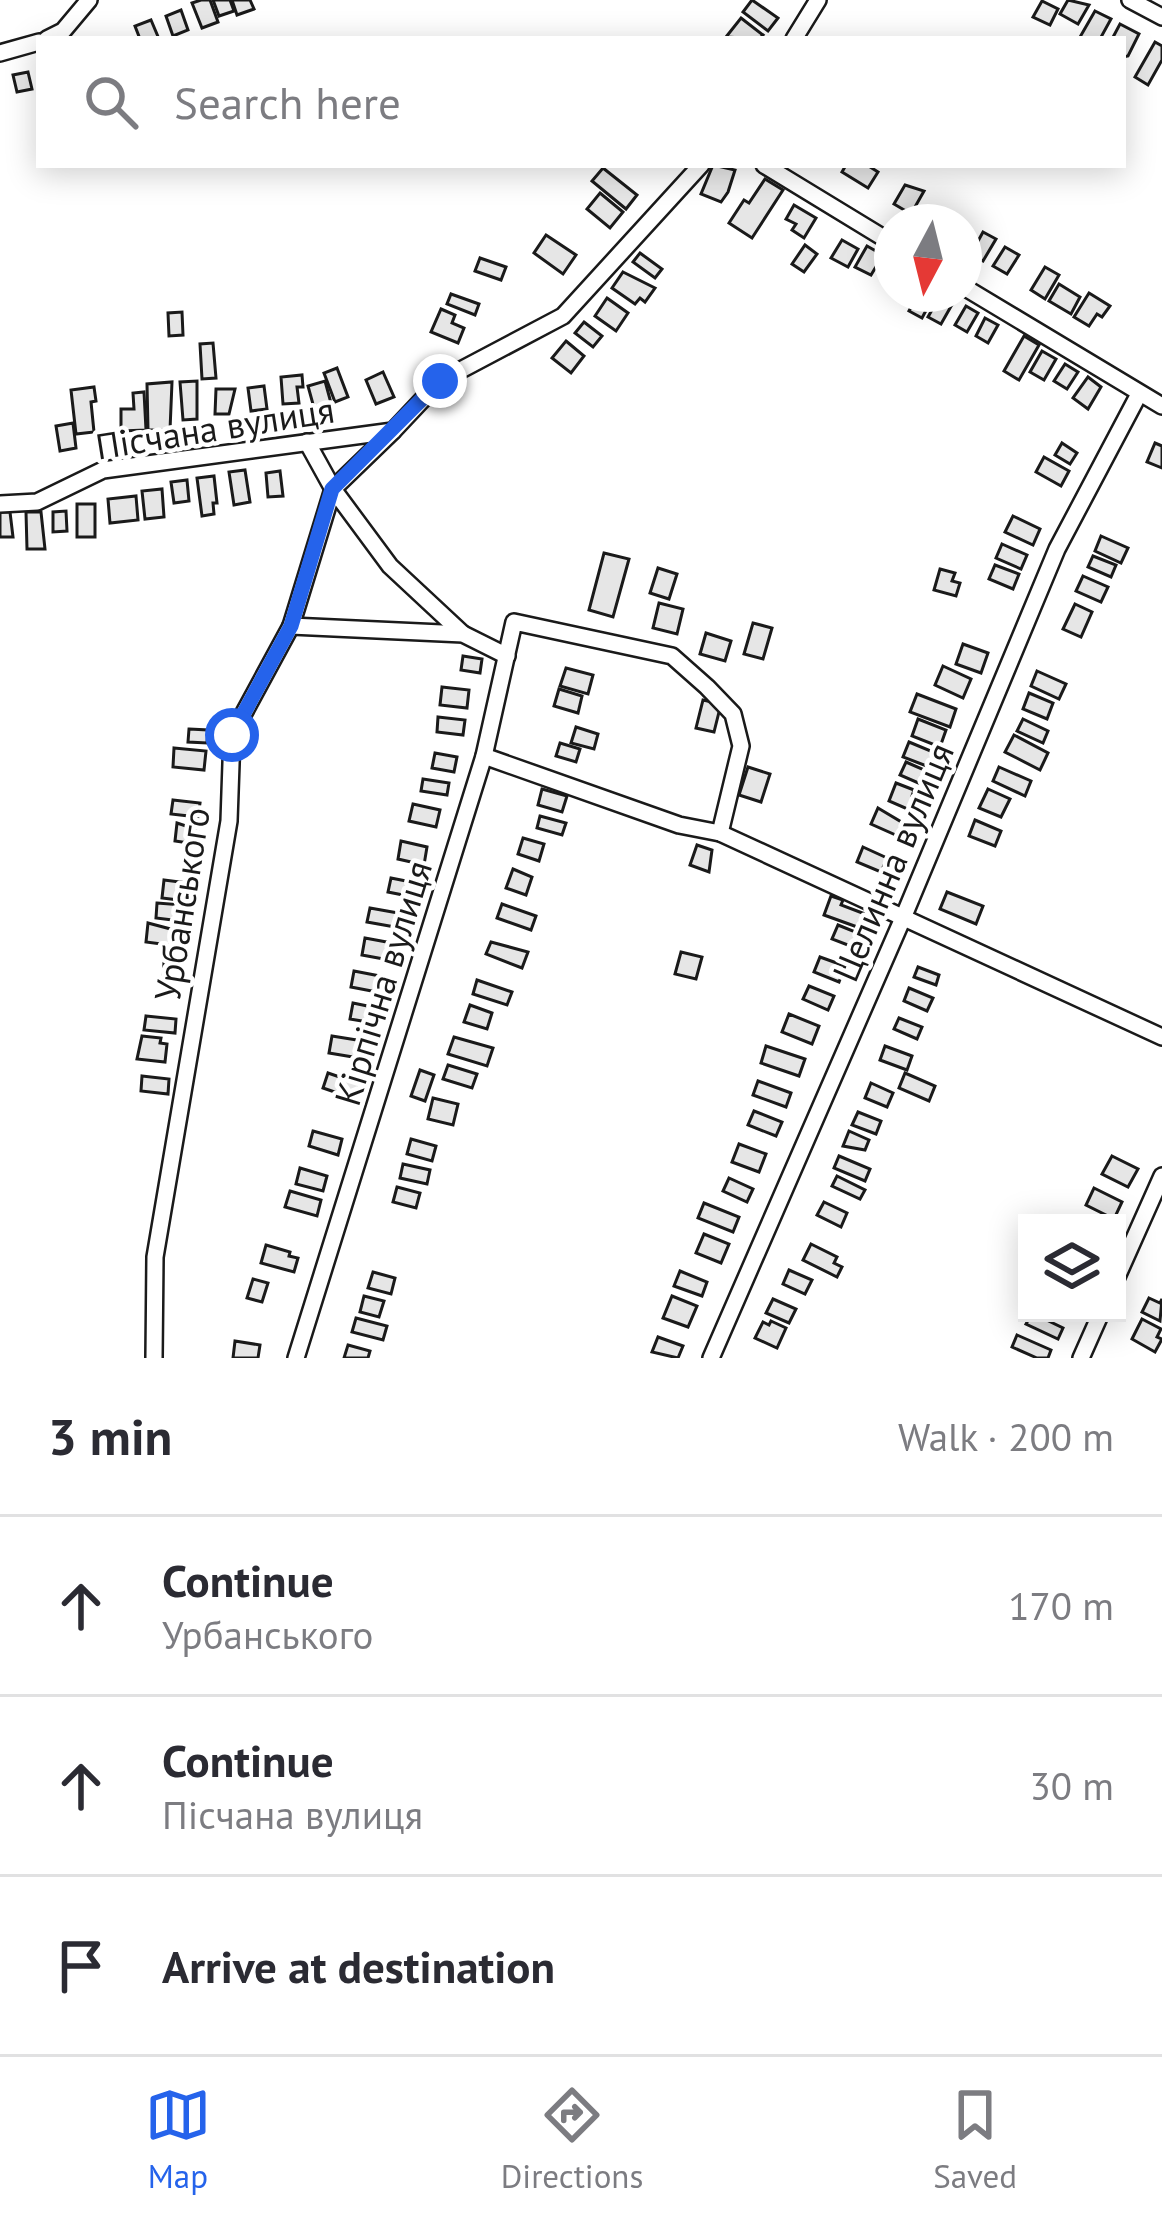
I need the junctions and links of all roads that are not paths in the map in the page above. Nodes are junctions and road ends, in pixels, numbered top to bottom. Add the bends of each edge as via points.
1 (88, 0) edge
2 (818, 0) edge
3 (1130, 0) edge
4 (76, 9) edge
5 (1162, 17) edge
6 (52, 36) edge
7 (796, 36) edge
8 (36, 42) edge
9 (0, 53) edge
10 (697, 168) edge
11 (769, 168) edge
12 (874, 232) edge
13 (982, 298) edge
14 (1139, 394) junction
15 (1162, 406) edge
16 (393, 431) junction
17 (307, 442) junction
18 (332, 489) junction
19 (0, 504) edge
20 (291, 626) junction
21 (463, 634) junction
22 (507, 656) junction
23 (484, 756) junction
24 (720, 833) junction
25 (903, 918) junction
26 (1162, 1037) edge
27 (1162, 1176) edge
28 (1126, 1257) edge
29 (1097, 1322) edge
30 (154, 1358) edge
31 (296, 1358) edge
32 (711, 1358) edge
33 (1081, 1358) edge

1 - 4 street
2 - 7 street
3 - 5 street
4 - 6 street
8 - 9 street
10 - 16 street via 563,316 440,381
11 - 12 street
13 - 14 street
14 - 15 street
14 - 25 street, Целинна вулиця via 1058,550
16 - 17 street, Пiсчана вулиця
16 - 18 street, Урбанського
17 - 18 street
17 - 19 street, Пiсчана вулиця via 103,470 37,502
18 - 20 street, Урбанського
18 - 21 street via 390,566
20 - 21 street
20 - 30 street, Урбанського via 232,735 229,821 155,1257
21 - 22 street
22 - 23 street, Кiрпiчна вулиця
22 - 24 street, Кiрпiчна вулиця via 514,622 672,656 733,714 741,746
23 - 24 street
23 - 31 street, Кiрпiчна вулиця
24 - 25 street
25 - 26 street
25 - 32 street, Целинна вулиця
27 - 28 street
29 - 33 street

